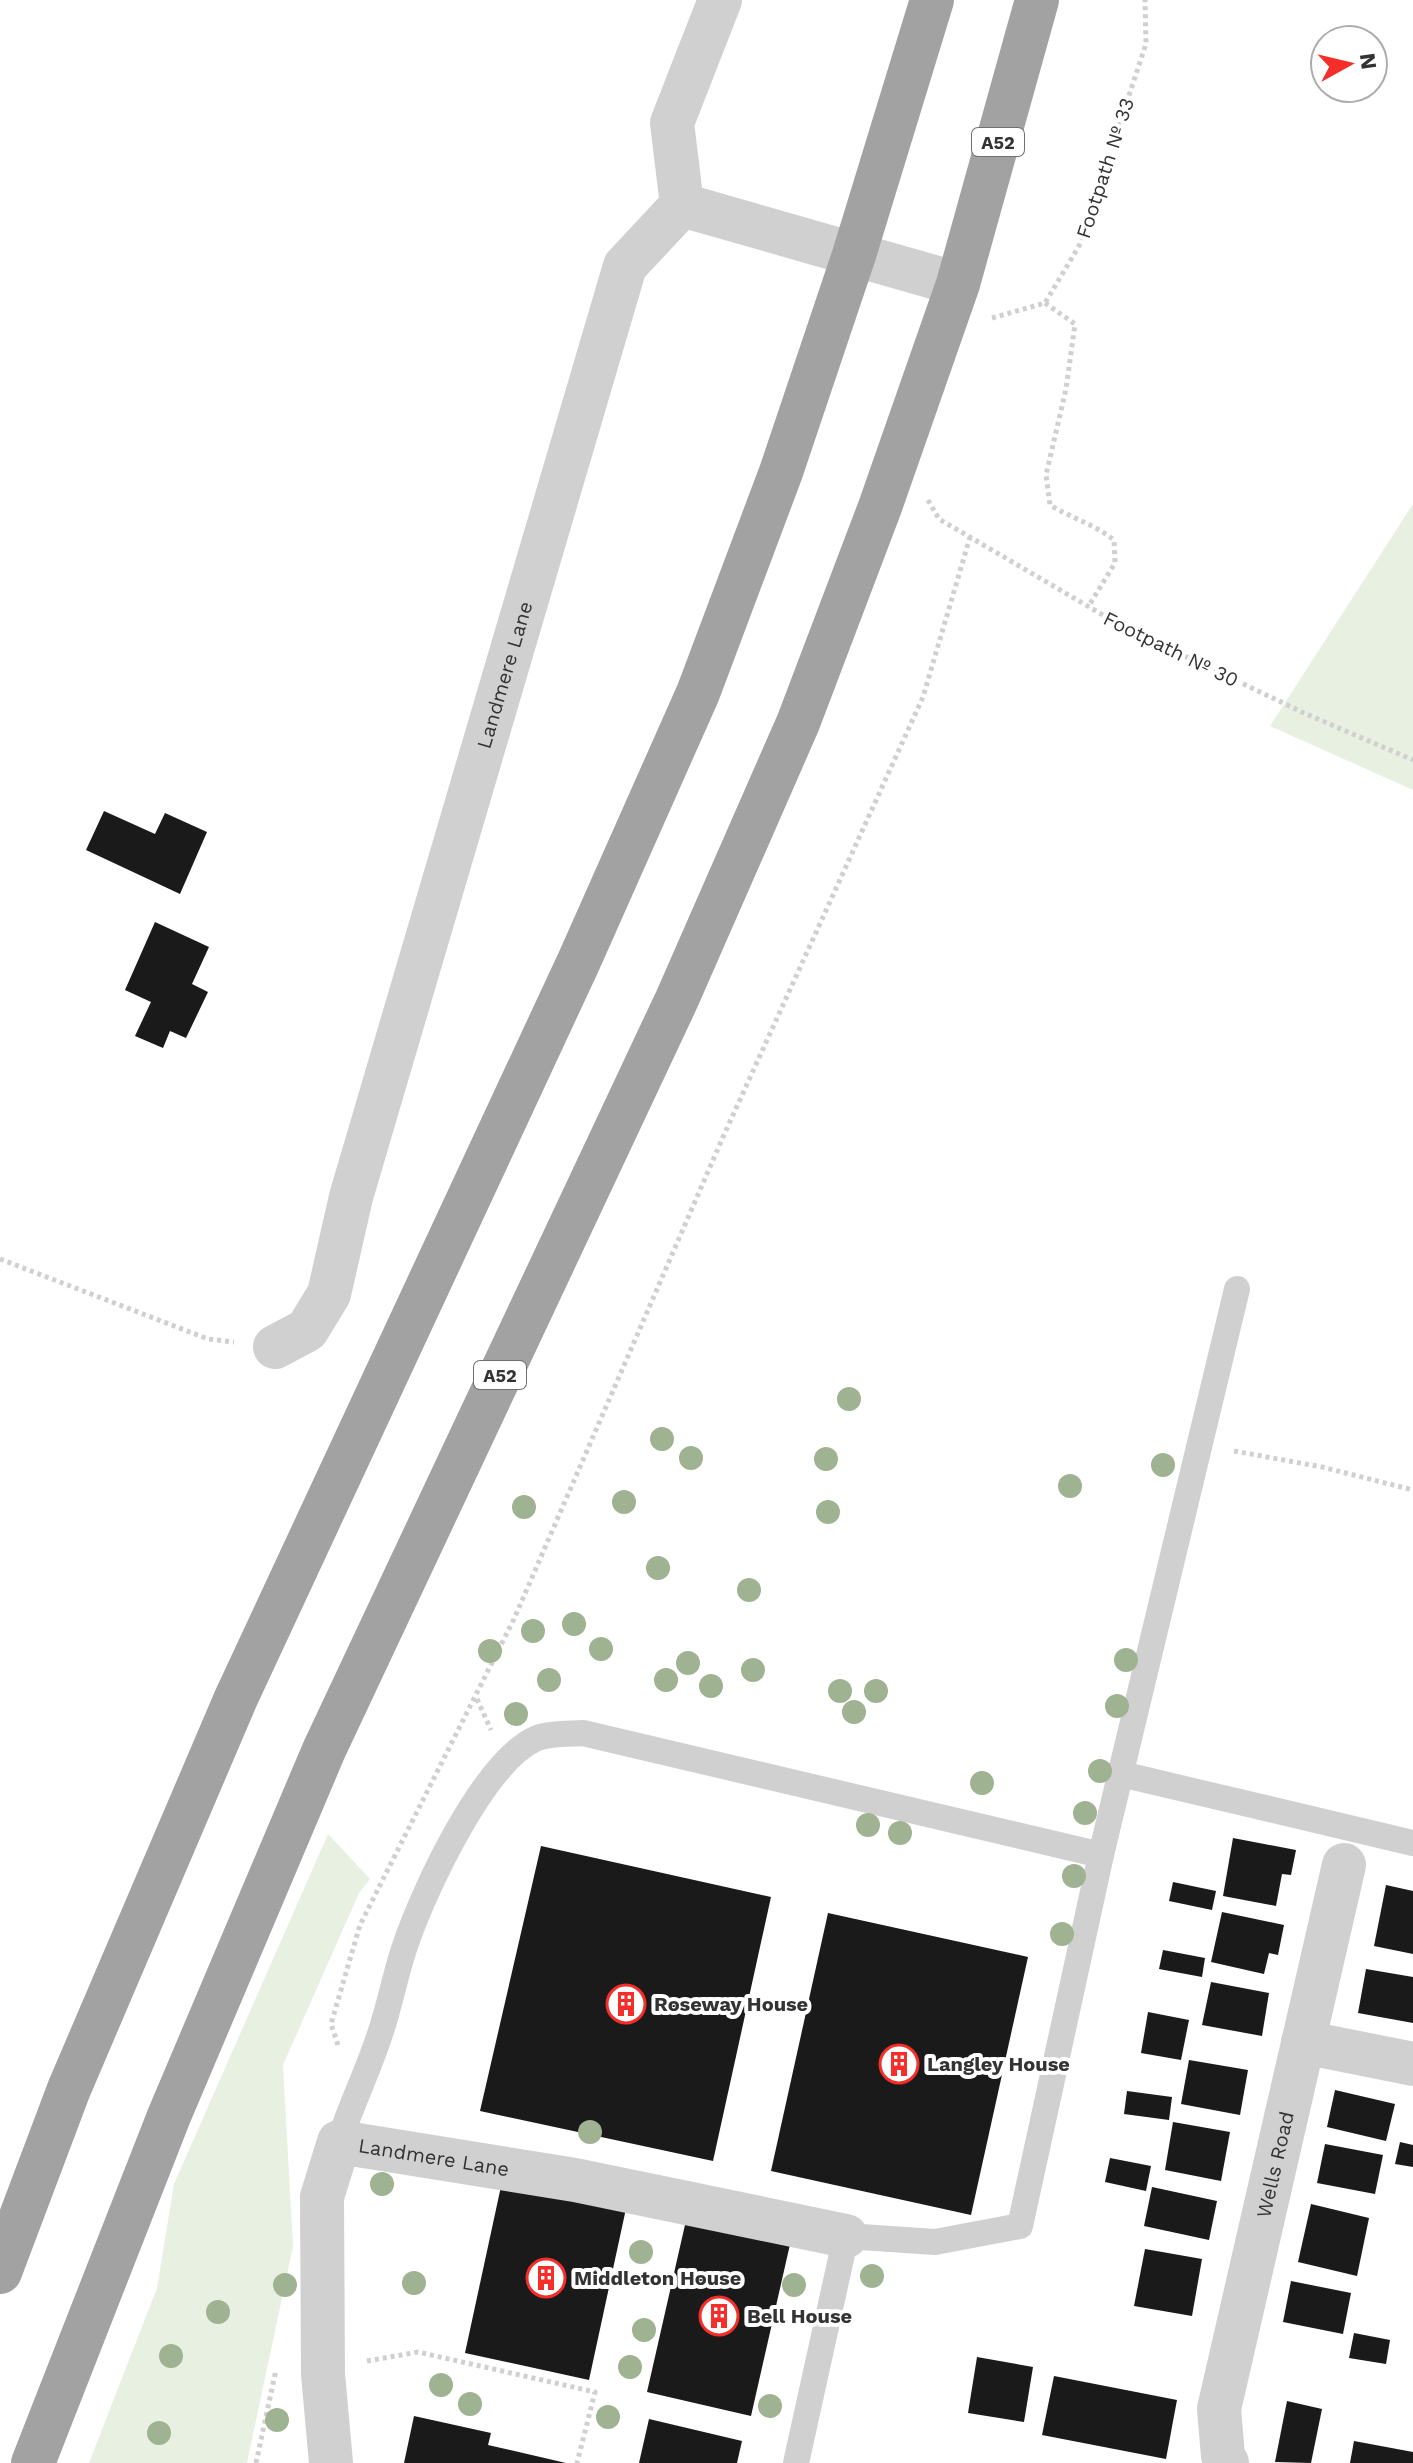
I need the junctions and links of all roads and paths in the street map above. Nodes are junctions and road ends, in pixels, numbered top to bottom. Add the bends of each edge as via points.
1 (720, 0) edge
2 (932, 0) edge
3 (1037, 0) edge
4 (1145, 0) edge
5 (682, 205) junction
6 (854, 255) junction
7 (958, 284) junction
8 (1045, 303) junction
9 (1020, 309) dead end
10 (939, 519) dead end
11 (970, 537) junction
12 (1088, 607) junction
13 (1413, 760) edge
14 (0, 1259) edge
15 (1237, 1289) dead end
16 (275, 1347) joint
17 (1199, 1445) junction
18 (1413, 1490) edge
19 (462, 1725) dead end
20 (1121, 1769) junction
21 (1413, 1843) edge
22 (1101, 1855) junction
23 (1344, 1865) dead end
24 (1303, 2042) junction
25 (1413, 2064) edge
26 (339, 2142) junction
27 (846, 2236) junction
28 (0, 2272) edge
29 (323, 2374) junction
30 (33, 2463) edge
31 (331, 2463) edge
32 (577, 2463) edge
33 (796, 2463) edge
34 (1227, 2463) edge

1 - 5 street via 672,123
2 - 6 highway
3 - 7 highway, A52
4 - 8 path, Footpath № 33 via 1146,44 1079,246
5 - 6 street
5 - 16 street, Landmere Lane via 625,266 355,1182 329,1294 307,1330
6 - 7 street
6 - 28 highway via 781,472 698,693 236,1698 69,2089
7 - 30 highway, A52 via 798,723 677,999 324,1750 169,2116
8 - 9 path
8 - 12 path via 1075,324 1046,475 1050,505 1114,540 1115,563
10 - 11 path, Footpath № 30
11 - 12 path, Footpath № 30
11 - 19 path via 923,697 723,1137 514,1619
12 - 13 path, Footpath № 30 via 1274,699
14 - 16 path via 208,1339
15 - 17 lane
17 - 18 path
17 - 20 lane
20 - 21 lane via 1121,1774
20 - 22 lane
22 - 26 lane via 583,1733 536,1738 493,1775 445,1853 405,1945 380,2035
22 - 27 lane via 1020,2226 935,2242
23 - 24 street, Wells Road
24 - 25 street
24 - 34 street, Wells Road via 1219,2409
26 - 27 street, Landmere Lane via 575,2180
26 - 29 street, Landmere Lane via 322,2197
27 - 33 lane
29 - 31 street, Landmere Lane
29 - 32 path via 418,2352 595,2392

